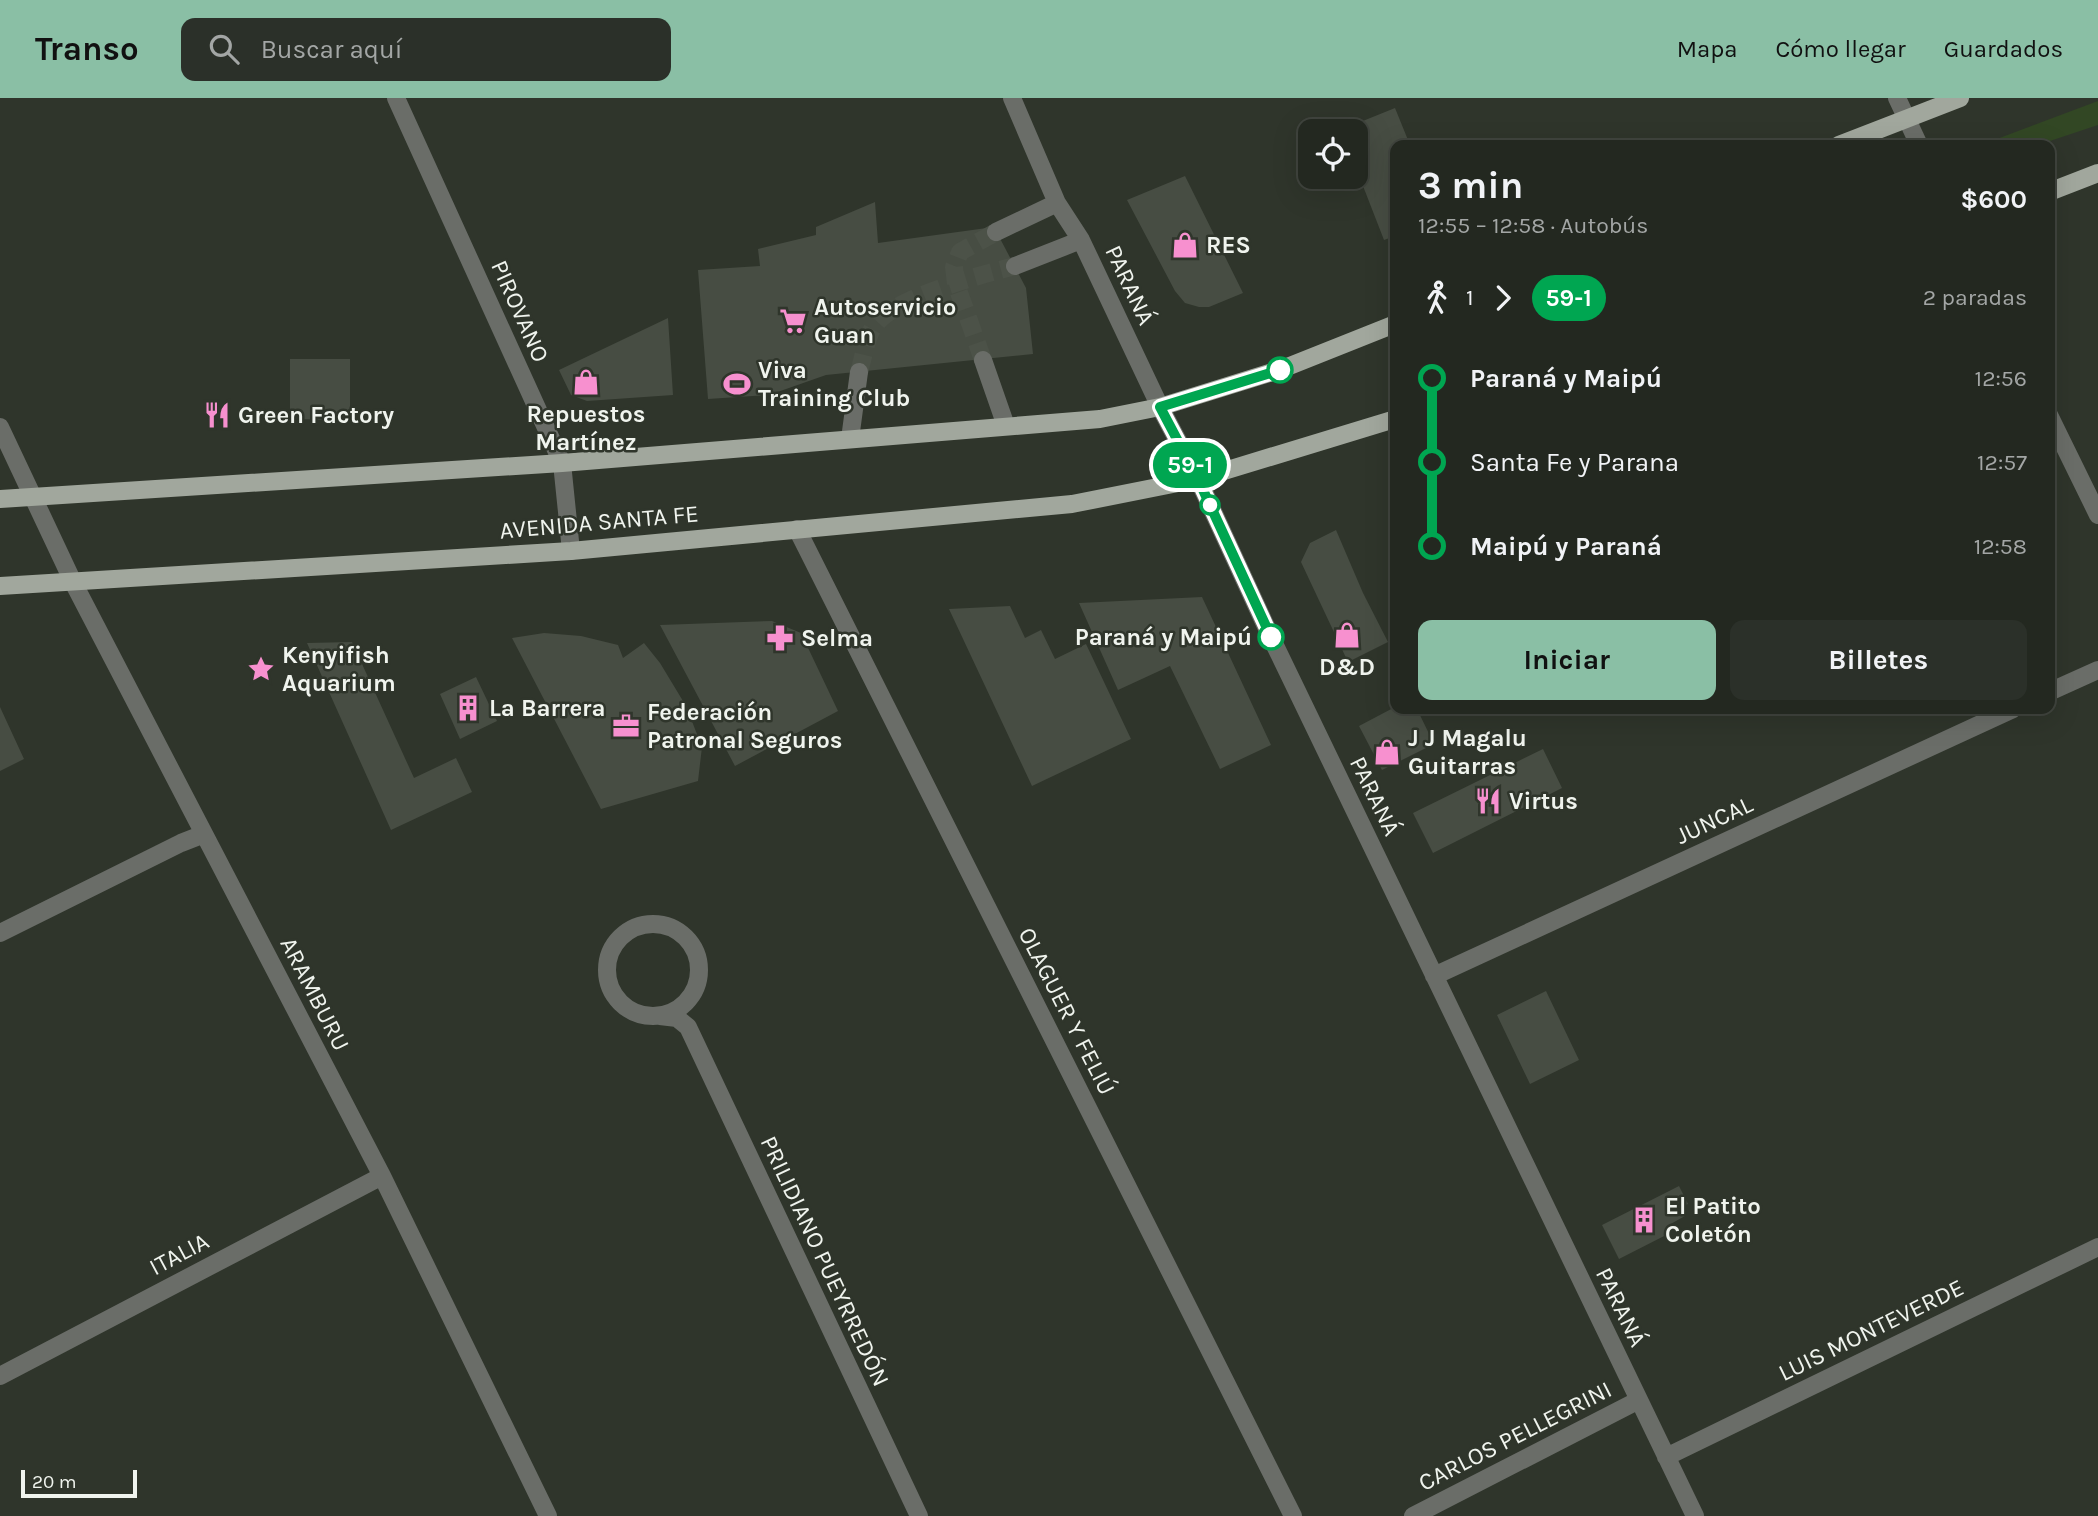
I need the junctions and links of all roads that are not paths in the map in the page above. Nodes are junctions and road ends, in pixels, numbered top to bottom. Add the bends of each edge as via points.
1 (397, 98) edge
2 (1012, 98) edge
3 (1897, 98) edge
4 (1960, 98) edge
5 (1906, 118) junction
6 (1851, 140) edge
7 (1917, 140) edge
8 (2098, 173) edge
9 (2055, 190) edge
10 (1057, 203) junction
11 (996, 232) tunnel mouth
12 (1081, 240) junction
13 (1015, 266) tunnel mouth
14 (1390, 326) edge
15 (983, 360) tunnel mouth
16 (859, 372) tunnel mouth
17 (1160, 407) junction
18 (1390, 421) edge
19 (1006, 426) junction
20 (0, 427) edge
21 (2055, 427) edge
22 (850, 439) junction
23 (562, 463) junction
24 (1198, 479) junction
25 (33, 496) junction
26 (0, 499) edge
27 (2098, 515) edge
28 (797, 528) junction
29 (571, 551) junction
30 (74, 582) junction
31 (0, 586) edge
32 (2098, 670) edge
33 (2055, 689) edge
34 (2002, 714) edge
35 (204, 834) junction
36 (0, 933) edge
37 (1434, 976) junction
38 (693, 992) junction
39 (660, 1016) junction
40 (688, 1027) junction
41 (382, 1176) junction
42 (2098, 1247) edge
43 (0, 1376) edge
44 (1639, 1400) junction
45 (1666, 1457) junction
46 (548, 1516) edge
47 (919, 1516) edge
48 (1293, 1516) edge
49 (1413, 1516) edge
50 (1695, 1516) edge

1 - 23 street, PIROVANO
2 - 10 street, PARANÁ
3 - 5 street
4 - 5 main road
5 - 6 main road
5 - 7 street
8 - 9 main road
10 - 11 street
10 - 12 street, PARANÁ
12 - 13 street
12 - 17 street, PARANÁ
14 - 17 main road via 1282,369
15 - 19 street
16 - 22 street
17 - 19 main road via 1100,419
17 - 24 street, PARANÁ
18 - 24 main road, AVENIDA SANTA FE
19 - 22 main road
20 - 25 street, ARAMBURU
21 - 27 street
22 - 23 main road
23 - 25 main road
23 - 29 street, PIROVANO
24 - 28 main road, AVENIDA SANTA FE via 1072,504
24 - 37 street, PARANÁ
25 - 26 main road
25 - 30 street, ARAMBURU
28 - 29 main road, AVENIDA SANTA FE
28 - 48 street, OLAGUER Y FELIÚ
29 - 30 main road, AVENIDA SANTA FE
30 - 31 main road, AVENIDA SANTA FE
30 - 35 street, ARAMBURU
32 - 33 street
34 - 37 street, JUNCAL
35 - 36 street
35 - 41 street, ARAMBURU
37 - 44 street, PARANÁ
38 - 39 street via 679,1009
38 - 39 street via 699,963 688,939 678,930 653,923 628,931 611,951 607,977 611,990 628,1009
38 - 40 street
39 - 40 street via 677,1018
40 - 47 street, PRILIDIANO PUEYRREDÓN
41 - 43 street, ITALIA
41 - 46 street, ARAMBURU
42 - 45 street, LUIS MONTEVERDE
44 - 45 street, PARANÁ
44 - 49 street, CARLOS PELLEGRINI
45 - 50 street, PARANÁ

